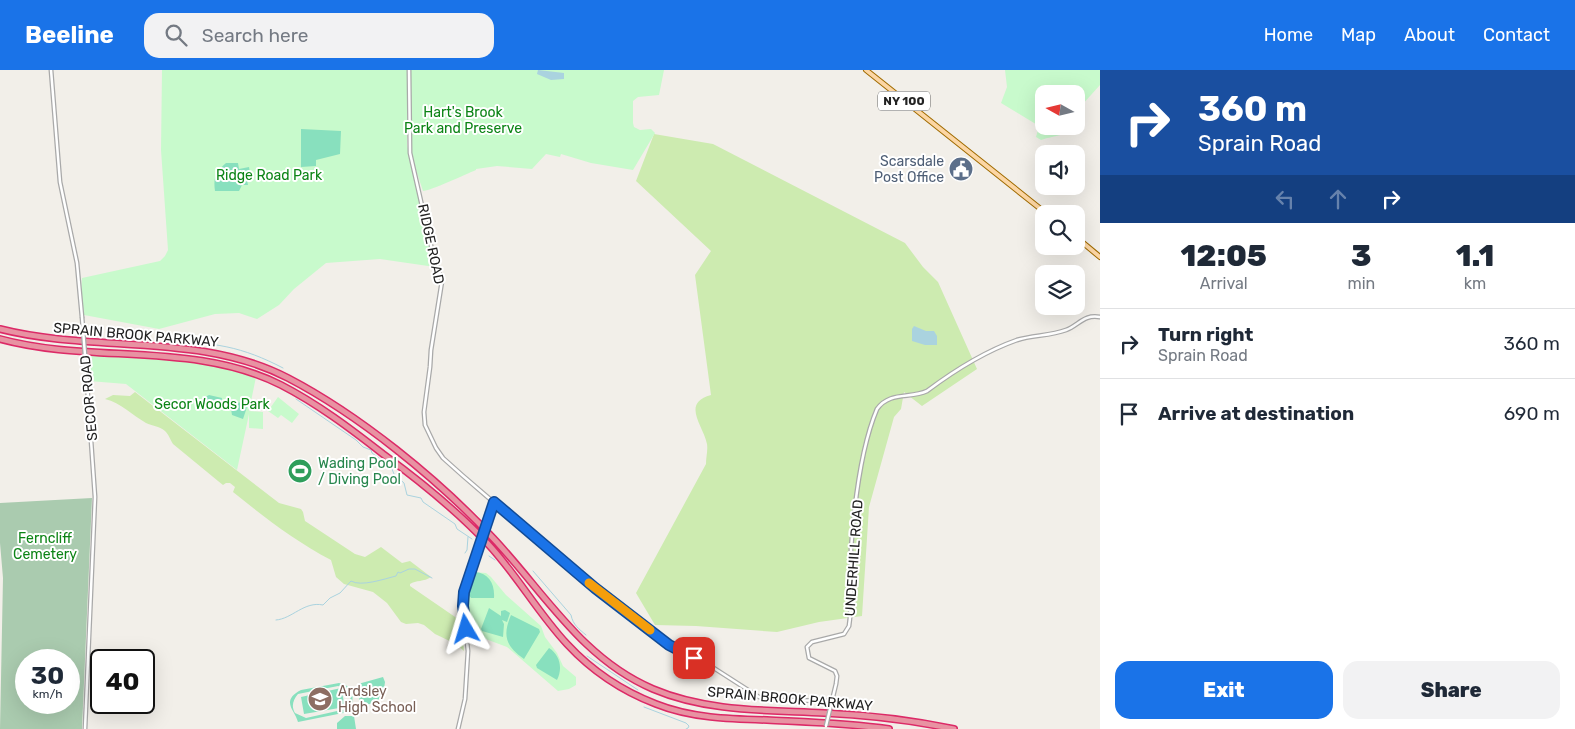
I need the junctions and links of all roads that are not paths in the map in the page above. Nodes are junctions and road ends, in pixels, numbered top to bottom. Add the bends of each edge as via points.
1 (51, 70) edge
2 (409, 70) edge
3 (866, 70) edge
4 (1036, 205) edge
5 (1085, 244) edge
6 (1100, 257) edge
7 (1100, 317) edge
8 (0, 329) edge
9 (0, 339) edge
10 (494, 502) junction
11 (832, 701) junction
12 (826, 728) edge
13 (85, 729) edge
14 (458, 729) edge
15 (889, 729) edge
16 (954, 729) edge

1 - 13 street, SECOR ROAD, bridge via 60,182 77,263 95,497
2 - 10 street, RIDGE ROAD via 410,153 442,281 430,350 424,419 429,436 443,458
3 - 4 main road, NY 100
5 - 6 main road
7 - 11 street, UNDERHILL ROAD via 1088,316 1054,334 1018,340 966,363 922,394 893,397 880,405 868,439 855,514 849,626 844,634 812,642 807,648 809,658 835,672
8 - 16 highway, SPRAIN BROOK PARKWAY via 53,339 218,354 253,363 294,381 362,425 432,480 491,536 585,644 620,672 652,689 712,706 870,716
9 - 15 highway, SPRAIN BROOK PARKWAY via 38,346 216,364 259,375 292,391 345,425 444,502 495,552 580,657 616,684 648,701 708,717
10 - 11 street via 568,567 669,645 759,697
10 - 14 street, bridge via 464,592 468,651 465,699
11 - 12 street, UNDERHILL ROAD, bridge

